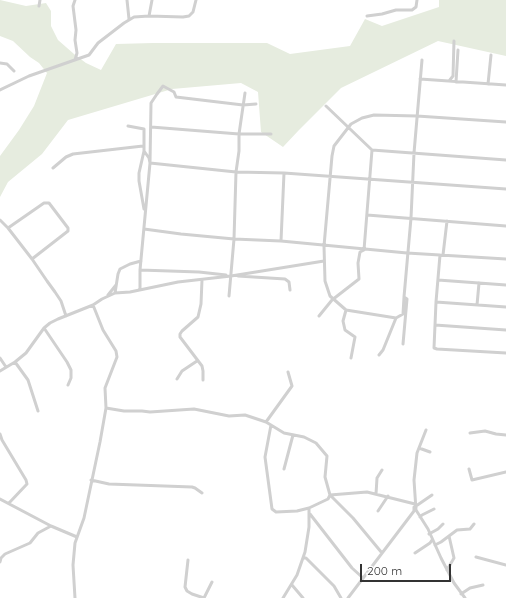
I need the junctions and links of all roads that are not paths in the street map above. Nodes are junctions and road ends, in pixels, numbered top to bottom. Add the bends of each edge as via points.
1 (40, 0) edge
2 (75, 0) edge
3 (127, 0) edge
4 (152, 0) edge
5 (196, 0) edge
6 (416, 0) edge
7 (39, 6) dead end
8 (149, 16) junction
9 (367, 16) dead end
10 (129, 19) junction
11 (454, 42) dead end
12 (458, 50) dead end
13 (491, 55) dead end
14 (75, 60) junction
15 (422, 60) dead end
16 (0, 62) edge
17 (14, 72) dead end
18 (420, 79) junction
19 (449, 81) junction
20 (456, 82) junction
21 (488, 84) junction
22 (506, 85) edge
23 (0, 90) edge
24 (245, 93) dead end
25 (243, 104) junction
26 (256, 104) dead end
27 (326, 106) dead end
28 (417, 116) junction
29 (506, 122) edge
30 (128, 126) dead end
31 (151, 127) junction
32 (349, 127) junction
33 (239, 134) junction
34 (271, 134) dead end
35 (143, 146) junction
36 (372, 150) junction
37 (144, 151) junction
38 (414, 153) junction
39 (506, 160) edge
40 (150, 163) junction
41 (53, 168) dead end
42 (236, 172) junction
43 (284, 173) junction
44 (331, 177) junction
45 (369, 180) junction
46 (413, 182) junction
47 (506, 189) edge
48 (366, 216) junction
49 (411, 218) junction
50 (0, 220) edge
51 (447, 221) junction
52 (506, 226) edge
53 (8, 228) junction
54 (144, 229) junction
55 (234, 239) junction
56 (281, 242) junction
57 (324, 246) junction
58 (364, 250) junction
59 (407, 253) junction
60 (442, 255) junction
61 (32, 259) junction
62 (506, 259) edge
63 (141, 261) junction
64 (324, 262) junction
65 (140, 270) junction
66 (231, 276) junction
67 (202, 280) junction
68 (438, 280) junction
69 (479, 283) junction
70 (116, 285) junction
71 (506, 285) edge
72 (140, 289) junction
73 (290, 290) dead end
74 (115, 293) junction
75 (108, 295) junction
76 (229, 296) dead end
77 (404, 297) junction
78 (332, 300) junction
79 (436, 302) junction
80 (93, 305) junction
81 (477, 305) junction
82 (506, 307) edge
83 (346, 310) junction
84 (66, 316) junction
85 (319, 316) dead end
86 (396, 318) junction
87 (435, 325) junction
88 (44, 328) junction
89 (506, 330) edge
90 (403, 344) dead end
91 (506, 353) edge
92 (379, 355) dead end
93 (0, 358) edge
94 (351, 358) dead end
95 (197, 361) junction
96 (15, 362) junction
97 (6, 368) junction
98 (0, 371) edge
99 (288, 372) dead end
100 (177, 378) dead end
101 (203, 380) dead end
102 (68, 385) dead end
103 (106, 408) junction
104 (38, 411) dead end
105 (266, 422) junction
106 (271, 425) junction
107 (426, 430) dead end
108 (470, 433) dead end
109 (0, 434) edge
110 (293, 435) junction
111 (506, 435) edge
112 (419, 448) junction
113 (430, 452) dead end
114 (284, 469) dead end
115 (469, 469) dead end
116 (382, 470) dead end
117 (506, 472) edge
118 (91, 480) junction
119 (202, 493) dead end
120 (376, 494) junction
121 (432, 495) dead end
122 (330, 496) junction
123 (388, 496) junction
124 (0, 499) edge
125 (9, 503) junction
126 (415, 504) junction
127 (309, 508) junction
128 (434, 509) dead end
129 (416, 510) junction
130 (378, 511) dead end
131 (310, 514) junction
132 (420, 517) junction
133 (443, 524) dead end
134 (474, 524) dead end
135 (51, 526) junction
136 (430, 534) junction
137 (449, 536) junction
138 (77, 537) junction
139 (432, 540) junction
140 (435, 545) junction
141 (382, 553) junction
142 (416, 553) dead end
143 (476, 557) dead end
144 (303, 558) junction
145 (188, 560) dead end
146 (0, 562) edge
147 (506, 565) edge
148 (447, 570) junction
149 (363, 578) junction
150 (212, 582) dead end
151 (292, 585) junction
152 (483, 585) dead end
153 (461, 594) junction
154 (75, 598) edge
155 (204, 598) edge
156 (283, 598) edge
157 (303, 598) edge
158 (341, 598) edge
159 (348, 598) edge
160 (465, 598) edge

1 - 7 street
2 - 14 street
3 - 10 street
4 - 8 street
5 - 8 street via 193,12 189,16
6 - 9 street via 416,7 412,10 396,10
8 - 10 street
10 - 14 street via 98,43 89,54
11 - 19 street via 453,76
12 - 20 street
13 - 21 street
14 - 23 street
15 - 18 street
16 - 17 street via 7,64
18 - 19 street
18 - 28 street
19 - 20 street
20 - 21 street
21 - 22 street
24 - 25 street
25 - 26 street
25 - 31 street via 176,97 174,92 163,86 151,103
25 - 33 street
27 - 32 street
28 - 29 street
28 - 32 street via 374,115 362,118
28 - 38 street
30 - 35 street via 144,129
31 - 33 street
31 - 40 street
32 - 36 street
32 - 44 street via 334,146
33 - 34 street
33 - 42 street
35 - 37 street
35 - 41 street via 73,154
36 - 38 street
36 - 45 street
37 - 40 street
37 - 54 street via 139,181 144,208
38 - 39 street
38 - 46 street
40 - 42 street
40 - 54 street
42 - 43 street
42 - 55 street
43 - 44 street
43 - 56 street
44 - 45 street
44 - 57 street
45 - 46 street
45 - 48 street
46 - 47 street
46 - 49 street
48 - 49 street
48 - 58 street
49 - 51 street
49 - 59 street
50 - 53 street
51 - 52 street
51 - 60 street
53 - 61 street
53 - 61 street via 44,202 49,203 54,209 68,231
54 - 55 street
54 - 63 street
55 - 56 street
55 - 66 street
56 - 57 street
57 - 58 street
57 - 64 street
58 - 59 street
58 - 78 street via 360,252 358,279
59 - 60 street
59 - 77 street
60 - 62 street
60 - 68 street
61 - 84 street via 61,301
63 - 65 street
63 - 70 street via 120,269
64 - 66 street
64 - 78 street via 324,282
65 - 66 street
65 - 72 street
66 - 67 street
66 - 73 street via 284,279 289,282
66 - 76 street
67 - 72 street
67 - 95 street via 198,317 180,334
68 - 69 street
68 - 79 street
69 - 71 street
69 - 81 street
70 - 74 street
70 - 75 street
72 - 74 street
74 - 75 street
75 - 80 street
77 - 86 street via 403,314
77 - 90 street via 407,299
78 - 83 street
78 - 85 street
79 - 81 street
79 - 87 street
80 - 84 street
80 - 103 street via 117,357 105,388
81 - 82 street
83 - 86 street
83 - 94 street via 343,321 345,330 355,337
84 - 88 street
86 - 92 street
87 - 89 street
87 - 91 street via 434,348
88 - 96 street via 31,348
88 - 102 street via 71,370
93 - 97 street
95 - 100 street via 182,371
95 - 101 street via 203,370
96 - 97 street
96 - 104 street via 28,380
97 - 98 street
99 - 105 street via 292,386
103 - 105 street via 133,412 194,409 229,416 244,415
103 - 118 street
105 - 106 street
106 - 110 street
106 - 127 street via 265,457 272,509 276,512 285,512
107 - 112 street
108 - 111 street via 485,431
109 - 125 street via 28,484
110 - 114 street
110 - 122 street via 316,443 327,456 325,477
112 - 113 street
112 - 126 street via 414,480
115 - 117 street via 472,480
116 - 120 street via 376,478
118 - 119 street via 119,485 192,487
118 - 138 street via 84,518
120 - 122 street via 366,492
120 - 123 street
121 - 129 street via 416,506
122 - 127 street
122 - 141 street via 353,518
123 - 126 street
123 - 130 street
124 - 125 street
125 - 135 street
126 - 129 street
126 - 141 street via 414,511
127 - 131 street
128 - 132 street
129 - 132 street
131 - 144 street
131 - 149 street via 347,562
132 - 136 street
133 - 136 street
134 - 137 street via 470,529 457,530
135 - 138 street
135 - 146 street via 38,533 30,543 2,556
136 - 139 street
137 - 140 street
137 - 148 street via 454,558
138 - 154 street via 73,565
139 - 140 street
139 - 142 street
140 - 148 street
141 - 149 street
143 - 147 street
144 - 151 street
144 - 158 street via 306,558 334,586
145 - 155 street via 186,591
148 - 153 street
149 - 159 street
150 - 155 street
151 - 156 street
151 - 157 street
152 - 153 street via 470,588
153 - 160 street

